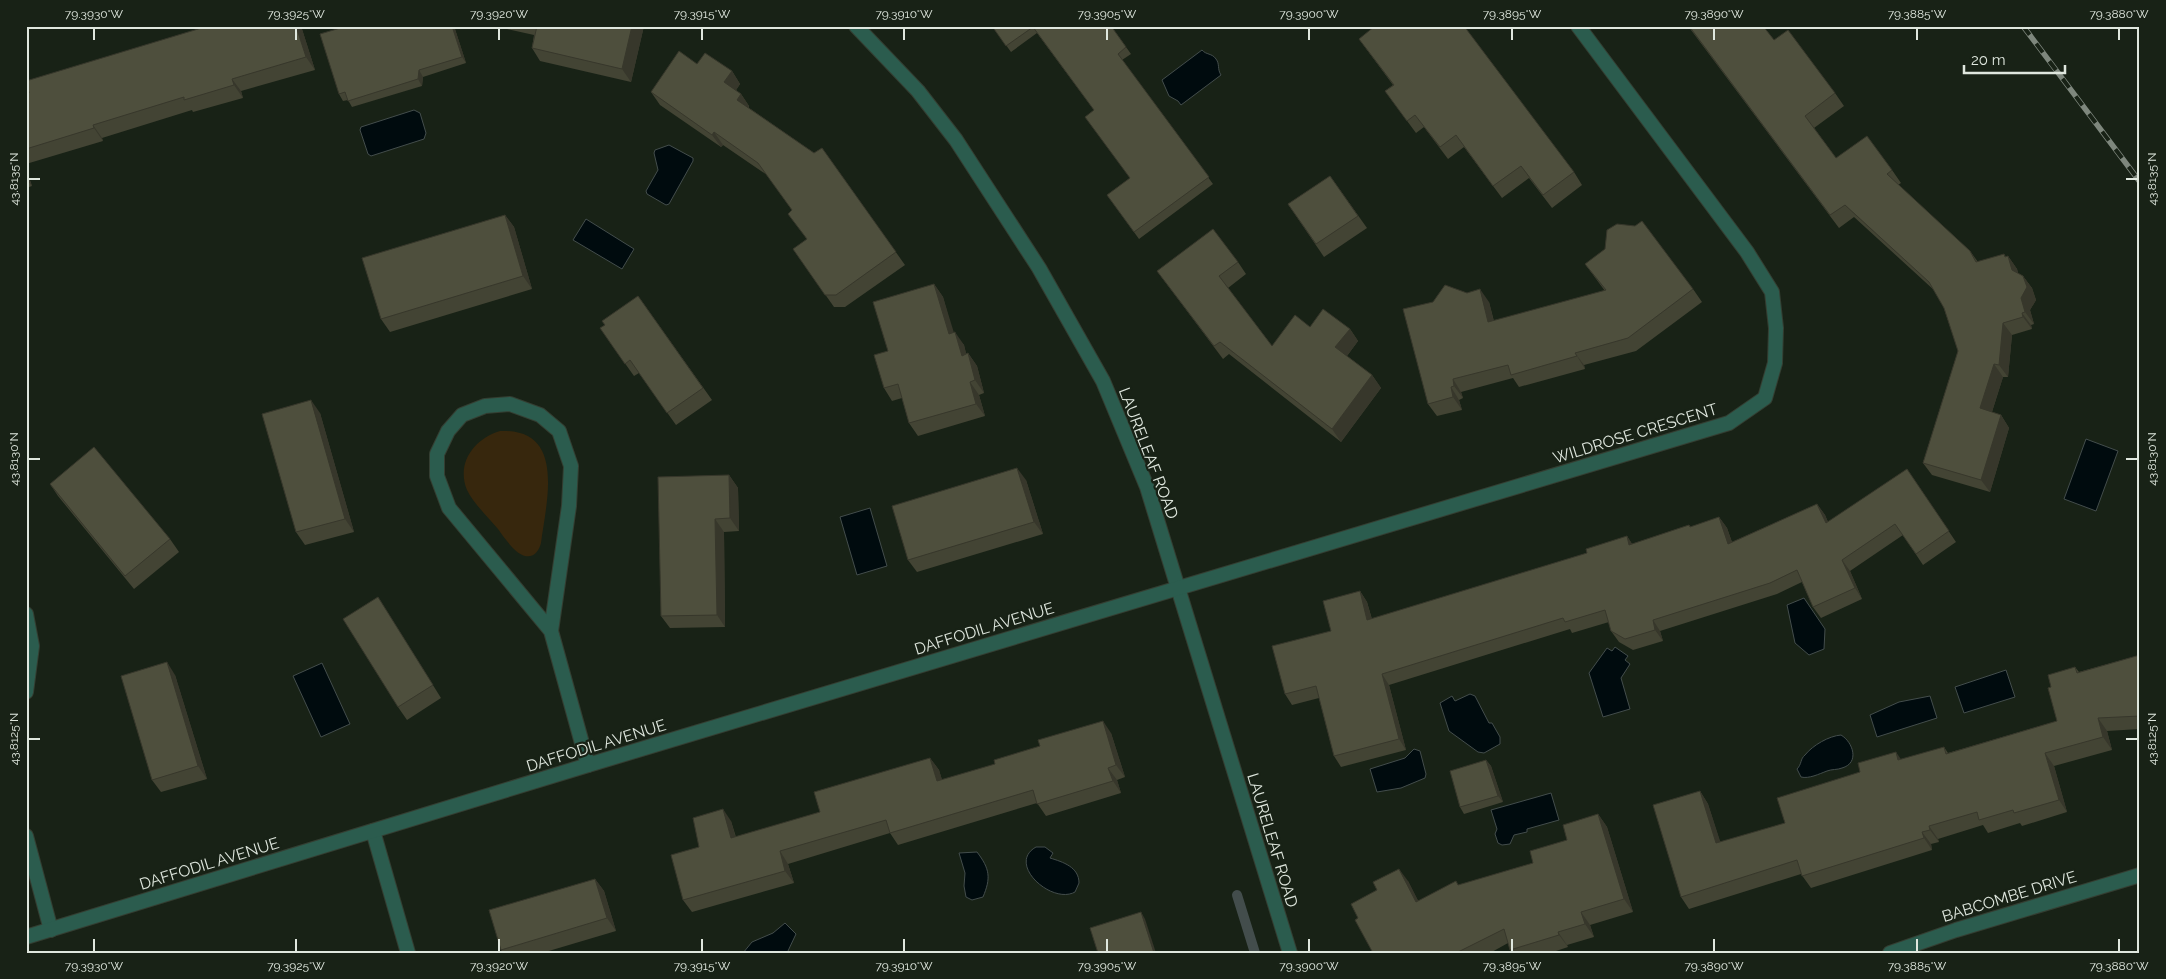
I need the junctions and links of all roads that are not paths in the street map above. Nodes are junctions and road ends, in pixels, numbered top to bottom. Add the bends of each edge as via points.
1 (856, 26) edge
2 (1578, 26) edge
3 (1177, 588) junction
4 (26, 614) edge
5 (551, 631) junction
6 (26, 692) edge
7 (588, 765) junction
8 (373, 831) junction
9 (26, 836) edge
10 (2140, 875) edge
11 (51, 930) junction
12 (26, 938) edge
13 (408, 953) edge
14 (1290, 953) edge
15 (1890, 953) edge

1 - 3 street, LAURELEAF ROAD via 918,91 956,140 1076,330 1103,381 1147,487
2 - 3 street, WILDROSE CRESCENT via 1747,252 1772,292 1775,363 1765,398 1729,422
3 - 7 street, DAFFODIL AVENUE
3 - 14 street, LAURELEAF ROAD
4 - 6 street via 32,646
5 - 5 street via 570,506 571,466 558,432 540,415 510,404 485,406 462,415 448,432 437,454 437,476 449,508
5 - 7 street
7 - 8 street, DAFFODIL AVENUE
8 - 11 street, DAFFODIL AVENUE
8 - 13 street
9 - 11 street
10 - 15 street, BABCOMBE DRIVE
11 - 12 street, DAFFODIL AVENUE

